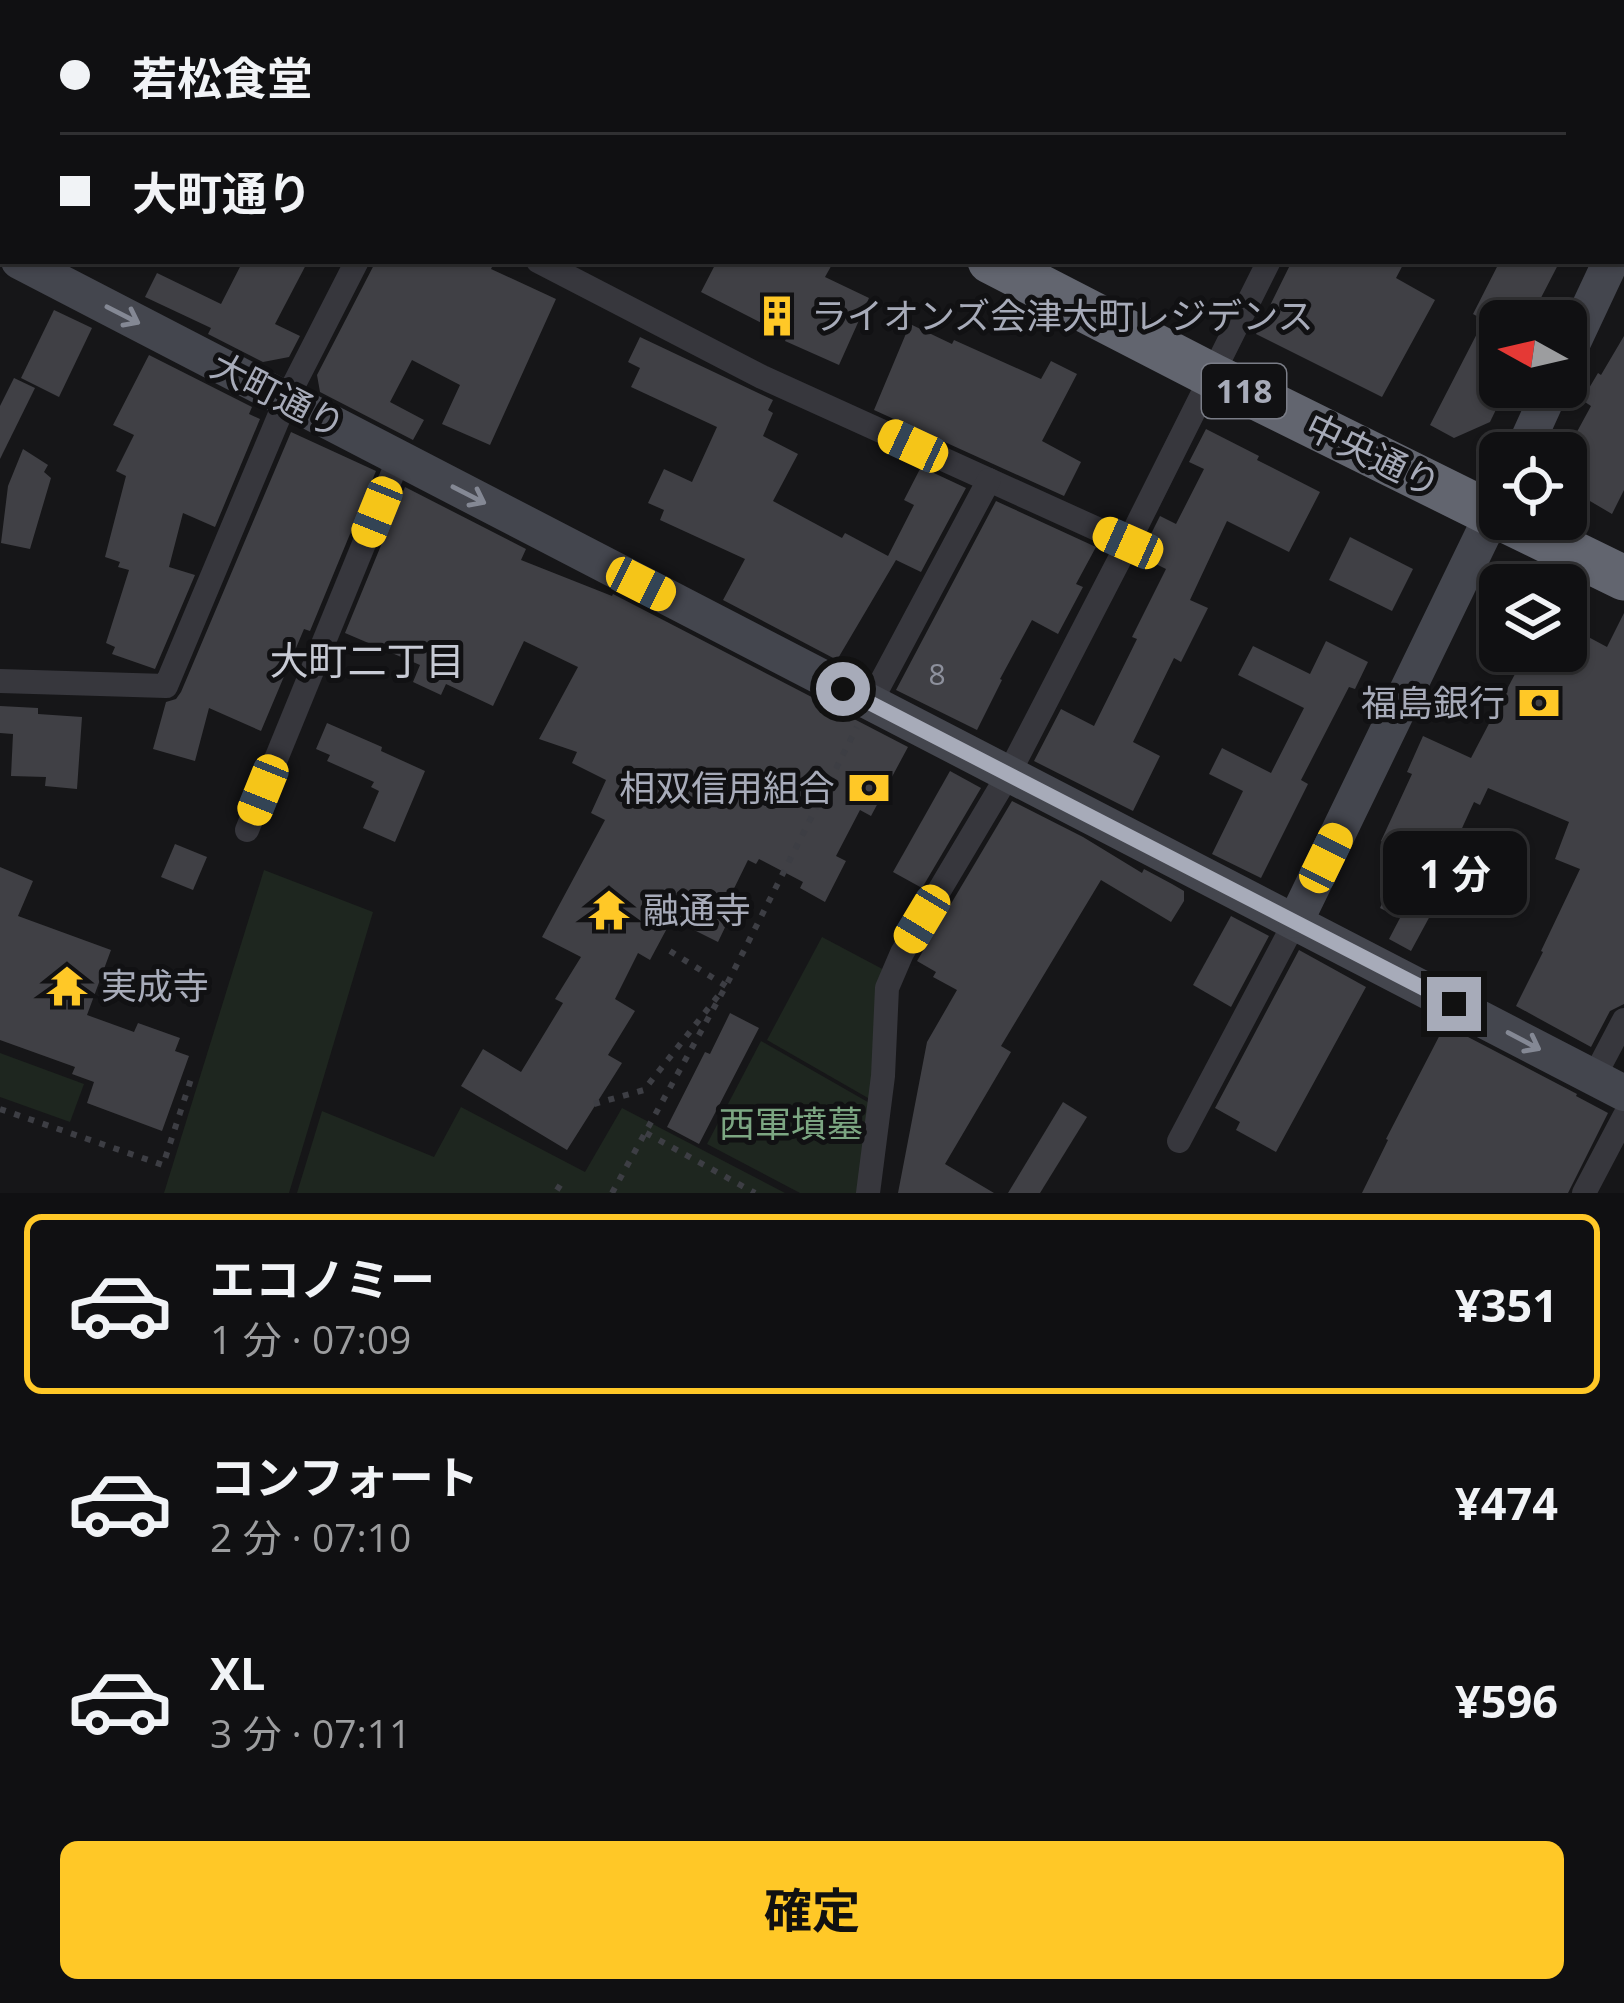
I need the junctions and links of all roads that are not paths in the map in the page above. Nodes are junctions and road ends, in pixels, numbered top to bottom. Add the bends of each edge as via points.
1 (26, 264) edge
2 (355, 264) edge
3 (544, 264) edge
4 (996, 264) edge
5 (1268, 264) edge
6 (1609, 264) edge
7 (1587, 311) edge
8 (1213, 376) junction
9 (286, 400) junction
10 (399, 458) junction
11 (989, 480) junction
12 (1479, 503) edge
13 (1486, 540) edge
14 (1551, 540) edge
15 (1128, 543) junction
16 (1624, 578) edge
17 (0, 681) edge
18 (870, 703) junction
19 (1008, 775) junction
20 (247, 830) dead end
21 (1296, 920) junction
22 (1624, 1020) edge
23 (1609, 1085) edge
24 (1624, 1117) edge
25 (1179, 1141) dead end
26 (868, 1193) edge
27 (1584, 1193) edge

1 -> 9 street, 大町通り
2 - 9 street
3 - 11 street via 762,377
4 - 8 highway, 中央通り / 118
5 - 8 street
6 - 7 street
8 - 12 highway, 中央通り / 118
8 - 15 street
9 - 10 street, 大町通り
9 - 17 street via 166,686
10 -> 18 street, 大町通り
10 - 20 street
11 - 15 street
11 - 18 street
13 - 21 street
14 - 16 highway, 中央通り / 118
15 - 19 street
18 - 19 street, 大町通り
19 - 21 street, 大町通り
19 - 26 street via 887,988
21 -> 23 street, 大町通り
21 - 25 street
22 - 23 street
24 - 27 street

